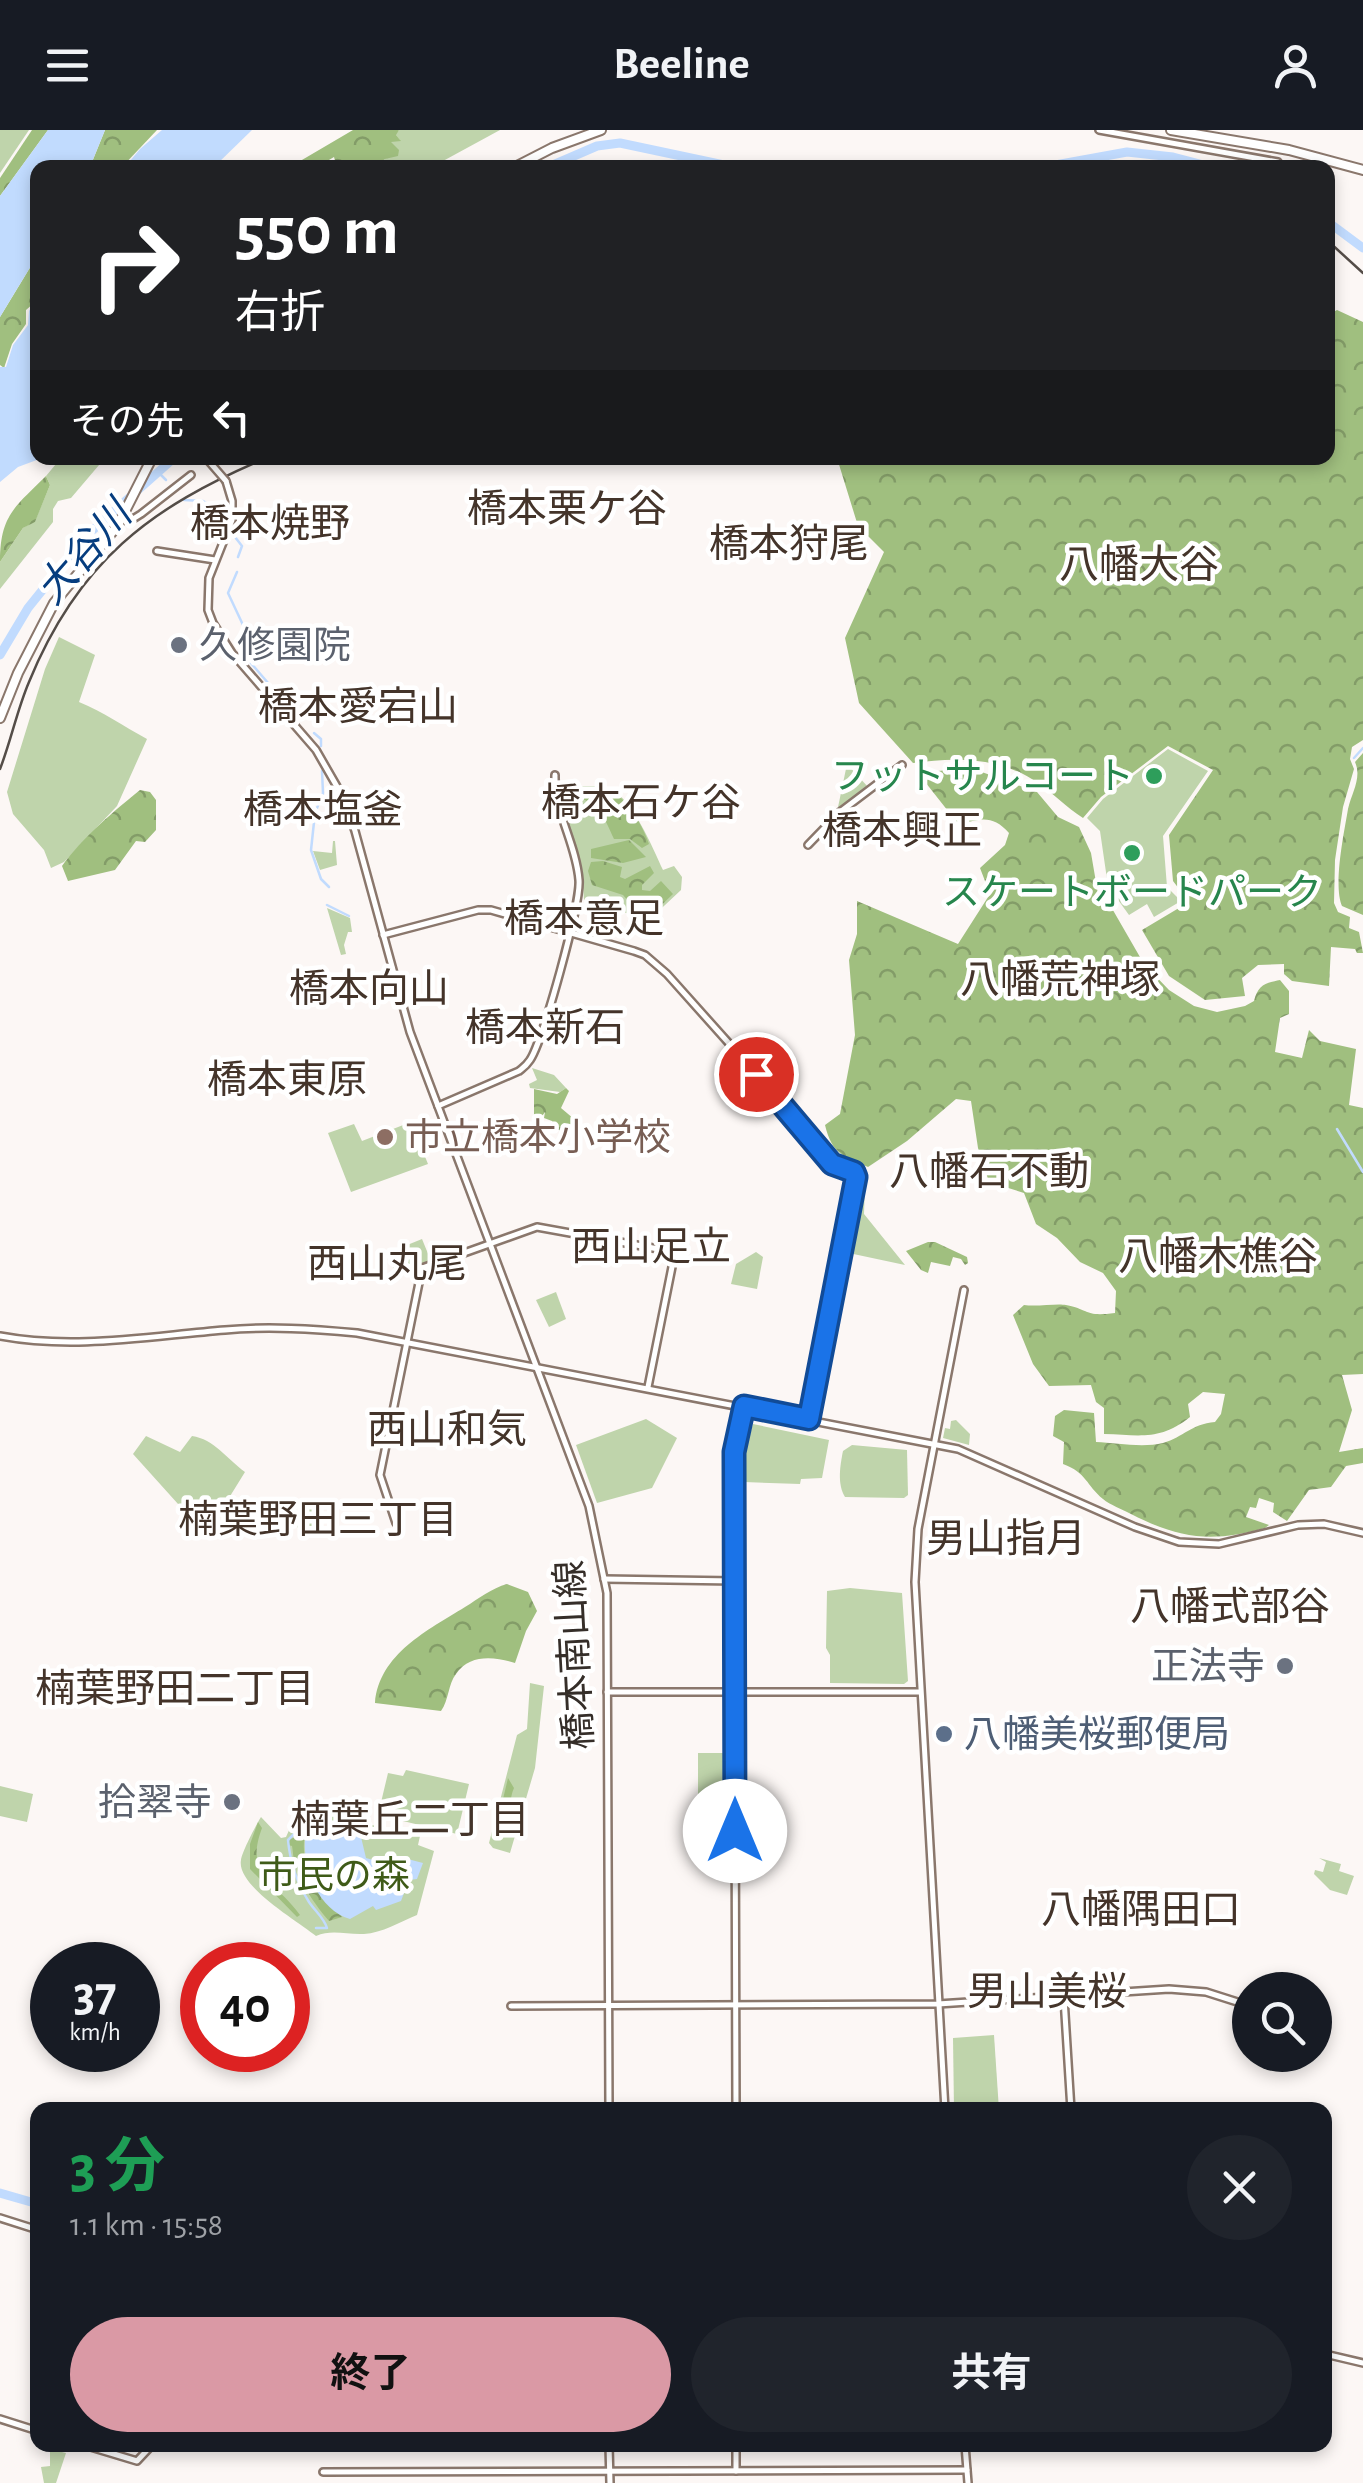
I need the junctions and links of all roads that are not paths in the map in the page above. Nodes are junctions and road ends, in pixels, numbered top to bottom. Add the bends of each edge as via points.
1 (602, 130) edge
2 (1099, 130) edge
3 (1171, 130) edge
4 (529, 160) edge
5 (1267, 160) edge
6 (1326, 160) edge
7 (1335, 162) edge
8 (1363, 170) edge
9 (148, 465) edge
10 (212, 465) edge
11 (191, 475) dead end
12 (123, 518) junction
13 (157, 551) dead end
14 (215, 560) junction
15 (0, 718) edge
16 (902, 765) dead end
17 (555, 774) dead end
18 (808, 845) dead end
19 (569, 932) junction
20 (383, 935) junction
21 (438, 1106) junction
22 (489, 1242) junction
23 (964, 1290) dead end
24 (0, 1336) edge
25 (406, 1341) junction
26 (536, 1366) junction
27 (648, 1388) junction
28 (744, 1406) junction
29 (809, 1419) junction
30 (934, 1444) junction
31 (396, 1522) dead end
32 (1363, 1533) edge
33 (604, 1579) junction
34 (736, 1581) junction
35 (607, 1692) junction
36 (735, 1692) junction
37 (919, 1692) junction
38 (1064, 1997) junction
39 (1232, 2001) edge
40 (938, 2004) junction
41 (608, 2005) junction
42 (735, 2005) junction
43 (511, 2006) dead end
44 (608, 2102) edge
45 (736, 2102) edge
46 (944, 2102) edge
47 (1071, 2102) edge
48 (0, 2218) edge
49 (30, 2227) edge
50 (1332, 2356) edge
51 (1363, 2363) edge
52 (0, 2419) edge
53 (30, 2428) edge
54 (107, 2452) edge
55 (145, 2452) edge
56 (609, 2452) edge
57 (736, 2452) edge
58 (965, 2452) edge
59 (966, 2470) junction
60 (610, 2471) junction
61 (736, 2471) junction
62 (323, 2472) dead end
63 (610, 2483) edge
64 (968, 2483) edge

1 - 4 main road
2 - 5 street
3 - 6 main road
7 - 8 main road
9 - 12 main road
10 - 14 street, 橋本南山線, bridge via 232,501 232,520
11 - 12 street via 141,514
12 - 15 main road via 54,604
13 - 14 street
14 - 20 street, 橋本南山線 via 207,593 212,623 331,773 355,831
16 - 18 street
17 - 19 street via 556,802 579,876
19 - 20 street via 478,910
19 - 21 street via 528,1064
19 - 29 street via 656,963 832,1164 854,1172
20 - 21 street, 橋本南山線
21 - 22 street, 橋本南山線
22 - 25 street via 419,1271
22 - 26 street, 橋本南山線
22 - 27 street via 549,1228 674,1252
23 - 30 street
24 - 25 street via 67,1344 312,1328
25 - 26 street
25 - 31 street via 380,1475
26 - 27 street
26 - 33 street, 橋本南山線 via 588,1506
27 - 28 street
28 - 29 street
28 - 34 street via 734,1452
29 - 30 street
30 - 32 street via 975,1455 1179,1542 1219,1544 1298,1525
30 - 37 street via 918,1528
33 - 34 street
33 - 35 street, 橋本南山線
34 - 36 street
35 - 36 street
35 - 41 street, 橋本南山線
36 - 37 street
36 - 42 street
37 - 40 street
38 - 39 street via 1169,1989
38 - 40 street
38 - 47 street
40 - 42 street
40 - 46 street
41 - 42 street
41 - 43 street
41 - 44 street, 橋本南山線
42 - 45 street
48 - 49 street
50 - 51 street
52 - 53 street
54 - 55 street via 137,2461
56 - 60 street
57 - 61 street
58 - 59 street
59 - 61 street
59 - 64 street
60 - 61 street
60 - 62 street
60 - 63 street

